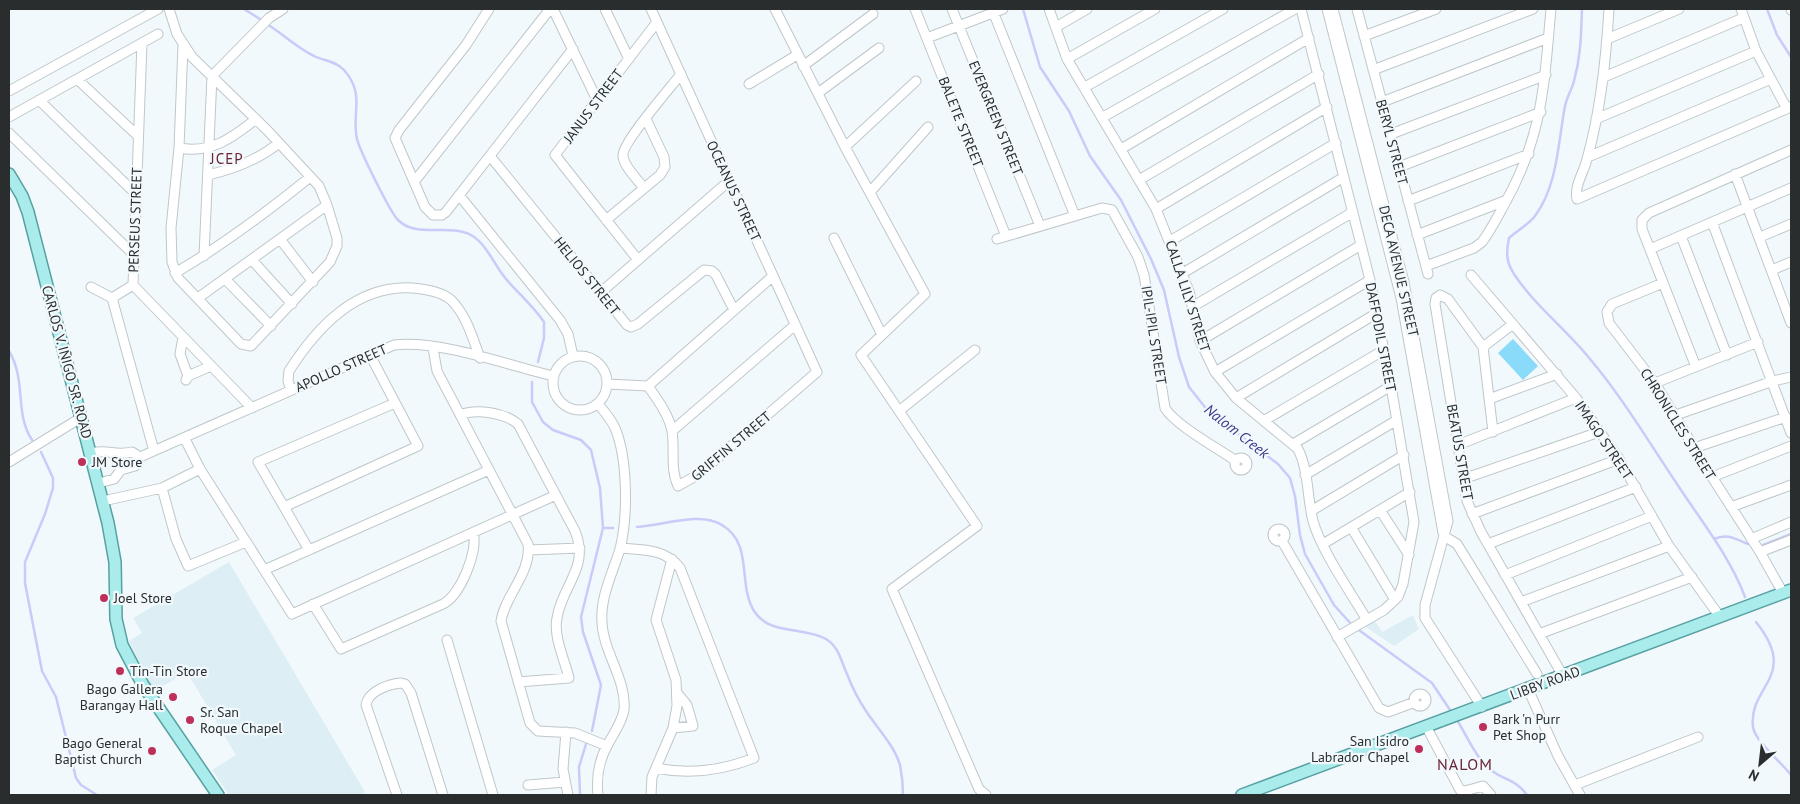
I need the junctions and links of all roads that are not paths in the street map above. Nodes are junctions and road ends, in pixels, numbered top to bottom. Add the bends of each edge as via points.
1 (158, 9) edge
2 (170, 9) edge
3 (283, 9) edge
4 (489, 9) edge
5 (552, 9) edge
6 (605, 9) edge
7 (651, 9) edge
8 (775, 9) edge
9 (915, 9) edge
10 (952, 9) edge
11 (1003, 9) edge
12 (1049, 9) edge
13 (1087, 9) edge
14 (1155, 9) edge
15 (1223, 9) edge
16 (1295, 9) edge
17 (1301, 9) edge
18 (1357, 9) edge
19 (1436, 9) edge
20 (1533, 9) edge
21 (1551, 9) edge
22 (1609, 9) edge
23 (1679, 9) edge
24 (993, 11) edge
25 (1331, 11) edge
26 (1742, 13) edge
27 (873, 14) dead end
28 (657, 22) junction
29 (959, 26) junction
30 (1056, 27) junction
31 (158, 34) dead end
32 (1364, 36) junction
33 (927, 38) junction
34 (1309, 38) junction
35 (1548, 38) junction
36 (1607, 39) junction
37 (142, 43) junction
38 (183, 45) junction
39 (879, 48) dead end
40 (573, 49) junction
41 (1756, 51) junction
42 (797, 55) junction
43 (1066, 58) junction
44 (629, 59) junction
45 (803, 66) junction
46 (1373, 70) junction
47 (681, 74) junction
48 (1319, 74) junction
49 (1546, 75) junction
50 (212, 76) junction
51 (1604, 77) junction
52 (77, 79) junction
53 (1771, 79) junction
54 (916, 82) dead end
55 (749, 84) dead end
56 (1084, 87) junction
57 (9, 91) edge
58 (818, 93) junction
59 (39, 100) junction
60 (597, 100) junction
61 (1382, 102) junction
62 (1327, 107) junction
63 (1789, 108) edge
64 (1541, 112) junction
65 (9, 117) edge
66 (1103, 117) junction
67 (256, 119) junction
68 (646, 119) junction
69 (1596, 119) junction
70 (928, 127) dead end
71 (9, 133) edge
72 (1391, 134) junction
73 (138, 136) junction
74 (1336, 143) junction
75 (279, 144) junction
76 (845, 146) junction
77 (179, 148) junction
78 (208, 149) junction
79 (1121, 149) junction
80 (1791, 150) edge
81 (1529, 154) junction
82 (490, 156) junction
83 (1588, 157) junction
84 (1399, 167) junction
85 (9, 174) edge
86 (1735, 174) junction
87 (208, 175) junction
88 (310, 177) junction
89 (1344, 177) junction
90 (1139, 180) junction
91 (730, 181) junction
92 (414, 182) junction
93 (644, 188) junction
94 (1791, 188) edge
95 (870, 192) junction
96 (136, 194) junction
97 (459, 195) junction
98 (1507, 200) junction
99 (1408, 201) junction
100 (327, 205) junction
101 (1749, 207) junction
102 (1156, 208) junction
103 (1352, 212) junction
104 (1075, 216) junction
105 (606, 220) junction
106 (1712, 222) junction
107 (1791, 224) edge
108 (1040, 226) junction
109 (1418, 235) junction
110 (1006, 236) junction
111 (1681, 236) junction
112 (1760, 237) junction
113 (834, 238) dead end
114 (280, 239) junction
115 (997, 239) dead end
116 (1170, 241) junction
117 (1361, 245) junction
118 (1650, 249) junction
119 (134, 255) junction
120 (204, 256) junction
121 (252, 260) junction
122 (638, 260) junction
123 (1791, 262) edge
124 (1772, 270) junction
125 (175, 273) junction
126 (1183, 273) junction
127 (1471, 275) dead end
128 (773, 276) junction
129 (225, 279) junction
130 (1370, 280) junction
131 (313, 282) junction
132 (1663, 283) junction
133 (133, 285) junction
134 (91, 287) dead end
135 (600, 293) junction
136 (112, 298) junction
137 (198, 298) junction
138 (1788, 300) edge
139 (292, 304) junction
140 (1192, 307) junction
141 (734, 310) junction
142 (1377, 313) junction
143 (1791, 323) edge
144 (1513, 324) junction
145 (795, 325) junction
146 (271, 326) junction
147 (882, 335) junction
148 (183, 337) junction
149 (1200, 341) junction
150 (1758, 342) junction
151 (1483, 347) junction
152 (433, 348) junction
153 (975, 350) dead end
154 (1384, 350) junction
155 (370, 355) junction
156 (1726, 355) junction
157 (573, 356) junction
158 (480, 358) junction
159 (211, 366) junction
160 (1696, 367) junction
161 (817, 372) joint
162 (1215, 372) junction
163 (1556, 374) junction
164 (553, 376) junction
165 (1791, 377) edge
166 (1773, 381) junction
167 (1656, 383) junction
168 (607, 384) junction
169 (648, 386) junction
170 (1391, 386) junction
171 (291, 390) junction
172 (1236, 398) junction
173 (1576, 398) junction
174 (1489, 400) junction
175 (395, 403) junction
176 (598, 404) junction
177 (252, 408) junction
178 (899, 411) junction
179 (460, 415) junction
180 (1676, 415) junction
181 (82, 417) junction
182 (1786, 417) junction
183 (1265, 420) junction
184 (1397, 420) junction
185 (672, 431) junction
186 (1494, 432) junction
187 (1599, 432) junction
188 (1791, 433) edge
189 (185, 439) junction
190 (1293, 444) junction
191 (1458, 445) junction
192 (1791, 446) edge
193 (1694, 448) junction
194 (154, 451) junction
195 (91, 453) junction
196 (118, 455) junction
197 (1404, 455) junction
198 (140, 457) junction
199 (1619, 459) junction
200 (1236, 461) dead end
201 (9, 462) edge
202 (200, 469) junction
203 (121, 470) junction
204 (489, 470) junction
205 (1305, 475) junction
206 (1712, 477) junction
207 (1463, 479) junction
208 (99, 483) junction
209 (1791, 485) edge
210 (1636, 487) junction
211 (162, 488) junction
212 (1410, 492) junction
213 (556, 495) junction
214 (103, 501) junction
215 (284, 507) junction
216 (1731, 507) junction
217 (1311, 510) junction
218 (1380, 510) junction
219 (1472, 514) junction
220 (513, 515) junction
221 (1652, 516) junction
222 (1791, 522) edge
223 (1351, 527) junction
224 (473, 533) junction
225 (1444, 536) junction
226 (1752, 538) junction
227 (1791, 540) edge
228 (1282, 541) dead end
229 (246, 542) junction
230 (1324, 544) junction
231 (1488, 544) junction
232 (1670, 546) junction
233 (580, 548) junction
234 (620, 548) junction
235 (309, 550) junction
236 (529, 550) junction
237 (1760, 552) junction
238 (1409, 555) junction
239 (672, 559) junction
240 (264, 570) junction
241 (1505, 575) junction
242 (1692, 577) junction
243 (1787, 592) edge
244 (1395, 600) junction
245 (1521, 602) junction
246 (313, 604) junction
247 (1720, 617) junction
248 (1367, 620) junction
249 (1539, 634) junction
250 (1337, 637) junction
251 (447, 640) dead end
252 (1537, 674) dead end
253 (1563, 676) junction
254 (518, 682) junction
255 (1528, 689) junction
256 (678, 694) junction
257 (1415, 702) dead end
258 (1480, 707) junction
259 (1432, 726) junction
260 (673, 728) junction
261 (566, 732) junction
262 (1698, 737) dead end
263 (607, 746) junction
264 (656, 768) junction
265 (565, 782) junction
266 (528, 785) dead end
267 (1575, 786) junction
268 (1457, 791) edge
269 (218, 795) edge
270 (397, 795) edge
271 (443, 795) edge
272 (494, 795) edge
273 (568, 795) edge
274 (598, 795) edge
275 (651, 795) edge
276 (986, 795) edge
277 (1242, 795) edge
278 (1491, 795) edge
279 (1580, 795) edge

1 - 57 street
2 - 38 street via 173,25
3 - 50 street via 269,18
4 - 92 street via 466,45 398,130 395,138
5 - 40 street
5 - 92 street
6 - 44 street
7 - 28 street, OCEANUS STREET
8 - 42 street
9 - 33 street, BALETE STREET
10 - 29 street, EVERGREEN STREET
11 - 24 street
12 - 30 street, CALLA LILY STREET
13 - 30 street
14 - 43 street
15 - 56 street
16 - 66 street
17 - 34 street, DAFFODIL STREET
18 - 32 street, BERYL STREET
19 - 32 street
20 - 46 street
21 - 35 street
22 - 36 street
23 - 36 street
24 - 29 street
24 - 104 street
25 - 225 street, DECA AVENUE STREET via 1405,303
26 - 41 street
26 - 51 street
27 - 45 street
28 - 44 street, JANUS STREET
28 - 47 street, OCEANUS STREET
29 - 33 street
29 - 108 street, EVERGREEN STREET
30 - 43 street, CALLA LILY STREET
31 - 37 street
32 - 46 street, BERYL STREET
33 - 110 street, BALETE STREET
34 - 48 street, DAFFODIL STREET
34 - 79 street
35 - 49 street
35 - 61 street
36 - 51 street
37 - 52 street
37 - 73 street, PERSEUS STREET
38 - 50 street
38 - 77 street
39 - 58 street
40 - 60 street
40 - 82 street
41 - 53 street
41 - 69 street
42 - 45 street
42 - 55 street
43 - 56 street, CALLA LILY STREET
44 - 60 street, JANUS STREET
45 - 58 street
46 - 61 street, BERYL STREET
47 - 68 street
47 - 91 street, OCEANUS STREET
48 - 62 street, DAFFODIL STREET
48 - 90 street
49 - 64 street
49 - 72 street
50 - 67 street
50 - 78 street
51 - 69 street
52 - 59 street
52 - 73 street
53 - 63 street
53 - 83 street
54 - 76 street
56 - 66 street, CALLA LILY STREET
58 - 76 street
59 - 65 street
59 - 96 street
60 - 105 street, JANUS STREET via 555,155
61 - 72 street, BERYL STREET
62 - 74 street, DAFFODIL STREET
62 - 102 street
63 - 83 street via 1577,199 1576,191
64 - 81 street
64 - 84 street
66 - 79 street, CALLA LILY STREET
67 - 75 street
67 - 78 street via 228,140
68 - 93 street via 664,157 665,167
68 - 93 street via 625,147 622,157
69 - 83 street
70 - 95 street
71 - 119 street
72 - 84 street, BERYL STREET
73 - 96 street, PERSEUS STREET
74 - 89 street, DAFFODIL STREET
74 - 116 street
75 - 87 street via 247,163
75 - 88 street
76 - 95 street
77 - 78 street
77 - 125 street via 171,228
78 - 87 street
79 - 90 street, CALLA LILY STREET
80 - 86 street
81 - 98 street
81 - 99 street
82 - 97 street
82 - 135 street, HELIOS STREET
84 - 99 street, BERYL STREET
85 - 181 main road, CARLOS V. IÑIGO SR. ROAD via 28,212
86 - 101 street
86 - 118 street via 1649,212 1642,220 1642,229
87 - 120 street
88 - 100 street via 319,186
88 - 120 street via 262,216
89 - 103 street, DAFFODIL STREET
89 - 126 street
90 - 102 street, CALLA LILY STREET
91 - 122 street
91 - 128 street, OCEANUS STREET
92 - 97 street via 429,213 438,216 446,212
93 - 105 street
94 - 101 street
95 - 147 street via 925,294
96 - 119 street, PERSEUS STREET
97 - 157 street via 560,320 568,334
98 - 109 street
98 - 109 street, BERYL STREET via 1482,242 1427,270
99 - 109 street, BERYL STREET
100 - 114 street
100 - 131 street via 337,246 330,262
101 - 106 street
101 - 112 street
102 - 116 street, CALLA LILY STREET
103 - 117 street, DAFFODIL STREET
103 - 140 street
104 - 108 street, IPIL-IPIL STREET
104 - 200 street, IPIL-IPIL STREET via 1106,208 1114,213 1144,275 1165,408
105 - 122 street, JANUS STREET
106 - 111 street
106 - 150 street
107 - 112 street
108 - 110 street, IPIL-IPIL STREET
110 - 115 street, IPIL-IPIL STREET
111 - 118 street
111 - 156 street
112 - 124 street
113 - 147 street
114 - 121 street
114 - 131 street
116 - 126 street, CALLA LILY STREET
117 - 130 street, DAFFODIL STREET
117 - 149 street
118 - 132 street
119 - 133 street, PERSEUS STREET
120 - 125 street
121 - 129 street
121 - 139 street
122 - 135 street
123 - 124 street
124 - 138 street
125 - 137 street
126 - 140 street, CALLA LILY STREET
127 - 144 street, IMAGO STREET
128 - 141 street
128 - 145 street, OCEANUS STREET
129 - 137 street
129 - 146 street
130 - 142 street, DAFFODIL STREET
130 - 162 street
131 - 139 street
132 - 160 street
132 - 167 street, CHRONICLES STREET via 1612,304 1606,317
133 - 136 street
133 - 148 street, PERSEUS STREET
134 - 136 street
135 - 141 street, HELIOS STREET via 631,327 701,272 708,270 716,275
136 - 194 street
137 - 146 street via 247,347 257,342
138 - 143 street
139 - 146 street
140 - 149 street, CALLA LILY STREET
141 - 169 street
142 - 154 street, DAFFODIL STREET
142 - 172 street
144 - 151 street
144 - 163 street, IMAGO STREET
145 - 161 street, OCEANUS STREET
145 - 185 street
147 - 178 street via 861,355
148 - 159 street, PERSEUS STREET
148 - 159 street via 180,354 187,378
149 - 162 street, CALLA LILY STREET
150 - 156 street
150 - 166 street
151 - 174 street
151 - 191 street, BEATUS STREET via 1448,298 1438,296 1435,304
152 - 155 street, APOLLO STREET via 394,345
152 - 158 street, APOLLO STREET
152 - 179 street via 437,371
153 - 178 street
154 - 170 street, DAFFODIL STREET
154 - 183 street
155 - 171 street, APOLLO STREET
155 - 175 street
156 - 160 street
157 - 164 street via 558,366
157 - 168 street via 595,360 602,368
158 - 164 street, APOLLO STREET
158 - 171 street via 463,318 451,300 421,289 391,289 356,300 336,314 289,371
159 - 177 street, PERSEUS STREET
160 - 167 street
161 - 185 street, GRIFFIN STREET via 699,474 678,486 673,473
162 - 172 street, CALLA LILY STREET
163 - 173 street, IMAGO STREET
163 - 174 street
164 - 176 street via 554,394 565,406 582,410
165 - 166 street
166 - 180 street
166 - 182 street
167 - 180 street, CHRONICLES STREET
168 - 169 street
168 - 176 street
169 - 185 street, GRIFFIN STREET
170 - 184 street, DAFFODIL STREET
170 - 190 street
171 - 177 street, APOLLO STREET
172 - 183 street, CALLA LILY STREET
173 - 186 street
173 - 187 street, IMAGO STREET
174 - 186 street
175 - 215 street via 418,446
175 - 215 street via 258,462
176 - 234 street via 615,428 621,450 624,521
177 - 189 street, APOLLO STREET
178 - 276 street via 977,526 892,589 979,789
179 - 204 street
179 - 213 street via 480,412 514,421 521,428
180 - 193 street, CHRONICLES STREET
181 - 195 main road, CARLOS V. IÑIGO SR. ROAD
181 - 201 street
182 - 188 street
182 - 193 street
183 - 190 street, CALLA LILY STREET
184 - 197 street, DAFFODIL STREET
184 - 205 street
186 - 191 street
187 - 199 street, IMAGO STREET
187 - 207 street
189 - 194 street, APOLLO STREET
189 - 202 street
190 - 205 street, CALLA LILY STREET via 1301,455
191 - 207 street, BEATUS STREET
192 - 206 street
193 - 206 street, CHRONICLES STREET
194 - 198 street, APOLLO STREET
195 - 196 street, APOLLO STREET via 107,450
195 - 208 main road, CARLOS V. IÑIGO SR. ROAD
196 - 198 street, APOLLO STREET via 132,452
196 - 203 street
197 - 212 street, DAFFODIL STREET
197 - 217 street
198 - 203 street, APOLLO STREET via 136,466
199 - 210 street, IMAGO STREET
199 - 219 street
202 - 211 street
202 - 229 street
203 - 208 street, APOLLO STREET via 114,479
204 - 220 street
204 - 235 street
205 - 217 street, CALLA LILY STREET
206 - 216 street, CHRONICLES STREET
207 - 219 street, BEATUS STREET
208 - 214 main road, CARLOS V. IÑIGO SR. ROAD
209 - 216 street
210 - 221 street, IMAGO STREET
210 - 231 street
211 - 214 street
211 - 229 street via 176,539 188,566
212 - 218 street
212 - 238 street, DAFFODIL STREET via 1414,522
213 - 220 street
213 - 233 street via 576,531
214 - 269 main road, CARLOS V. IÑIGO SR. ROAD via 114,555 116,619 122,645 143,685
215 - 235 street
216 - 226 street, CHRONICLES STREET
217 - 230 street, CALLA LILY STREET
218 - 223 street
218 - 238 street
219 - 231 street, BEATUS STREET
220 - 224 street
220 - 236 street
221 - 232 street, IMAGO STREET
221 - 241 street
222 - 226 street
223 - 230 street
223 - 244 street
224 - 246 street
224 - 246 street via 475,546 471,559 454,596 443,604 341,649
225 - 252 street via 1456,544
225 - 258 street, DECA AVENUE STREET via 1425,605 1425,618 1464,682 1470,686
226 - 237 street, CHRONICLES STREET
227 - 237 street
228 - 250 street
229 - 240 street
230 - 248 street, CALLA LILY STREET
231 - 241 street, BEATUS STREET
232 - 242 street, IMAGO STREET
232 - 245 street
233 - 236 street
233 - 254 street via 576,572 556,618 569,678
234 - 239 street via 652,550
234 - 263 street via 603,601 602,621 624,698 624,709
235 - 240 street
236 - 254 street via 502,622
237 - 243 street, CHRONICLES STREET
238 - 244 street, DAFFODIL STREET via 1402,589
239 - 256 street via 656,620
239 - 264 street via 685,576 754,758 714,770 689,772
240 - 246 street via 292,614
241 - 245 street, BEATUS STREET
242 - 247 street, IMAGO STREET
242 - 249 street
243 - 247 main road, LIBBY ROAD
244 - 248 street
245 - 249 street, BEATUS STREET
247 - 253 main road, LIBBY ROAD
248 - 250 street
249 - 253 street, BEATUS STREET
250 - 257 street via 1381,710 1388,712
251 - 272 street
253 - 255 main road, LIBBY ROAD
254 - 261 street via 530,723 535,729
255 - 258 main road, LIBBY ROAD
255 - 267 street
256 - 260 street
256 - 260 street via 687,705 693,726
258 - 259 main road, LIBBY ROAD
259 - 268 street
259 - 277 main road, LIBBY ROAD
260 - 264 street
261 - 263 street
261 - 265 street
262 - 267 street
263 - 274 street via 598,776
264 - 275 street via 650,782
265 - 266 street
265 - 273 street
267 - 279 street
268 - 278 street via 1483,786
270 - 271 street via 366,704 375,692 401,683 411,693

